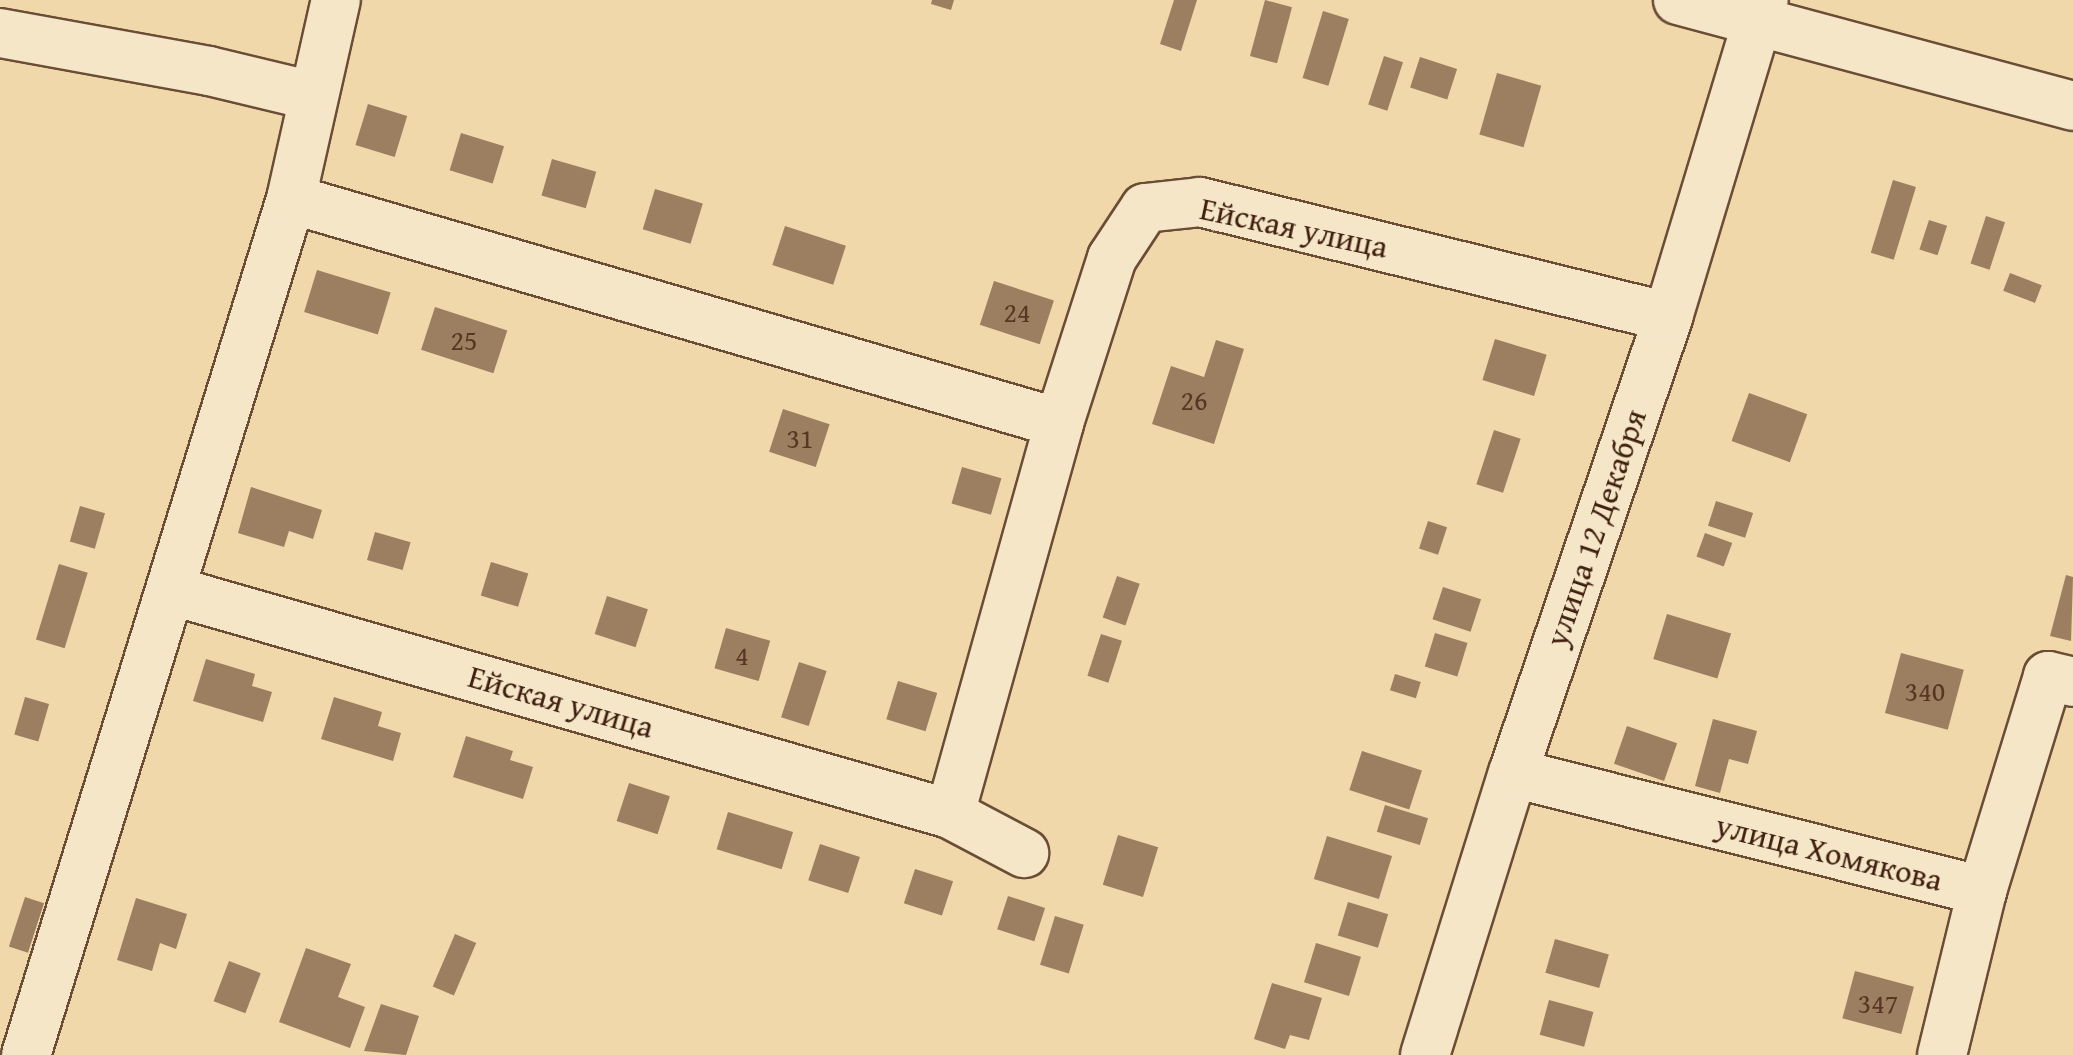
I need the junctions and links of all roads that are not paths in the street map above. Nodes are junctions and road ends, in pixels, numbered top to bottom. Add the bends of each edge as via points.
1 (336, 0) edge
2 (1678, 0) edge
3 (1761, 11) edge
4 (0, 33) edge
5 (313, 96) junction
6 (2073, 106) edge
7 (291, 199) junction
8 (1668, 317) junction
9 (1059, 423) junction
10 (173, 590) junction
11 (2073, 682) edge
12 (1513, 772) junction
13 (950, 814) junction
14 (1024, 854) dead end
15 (1982, 891) junction
16 (26, 1055) edge
17 (1424, 1055) edge
18 (1942, 1055) edge

1 - 5 street
2 - 3 street
3 - 6 street
3 - 8 street, улица 12 Декабря
4 - 5 street
5 - 7 street
7 - 9 street
7 - 10 street
8 - 9 street, Ейская улица via 1200,202 1146,208 1112,258
8 - 12 street, улица 12 Декабря
9 - 13 street, Ейская улица
10 - 13 street, Ейская улица
10 - 16 street
11 - 15 street via 2048,676
12 - 15 street, улица Хомякова
12 - 17 street, улица 12 Декабря
13 - 14 street, Ейская улица
15 - 18 street, улица Хомякова

